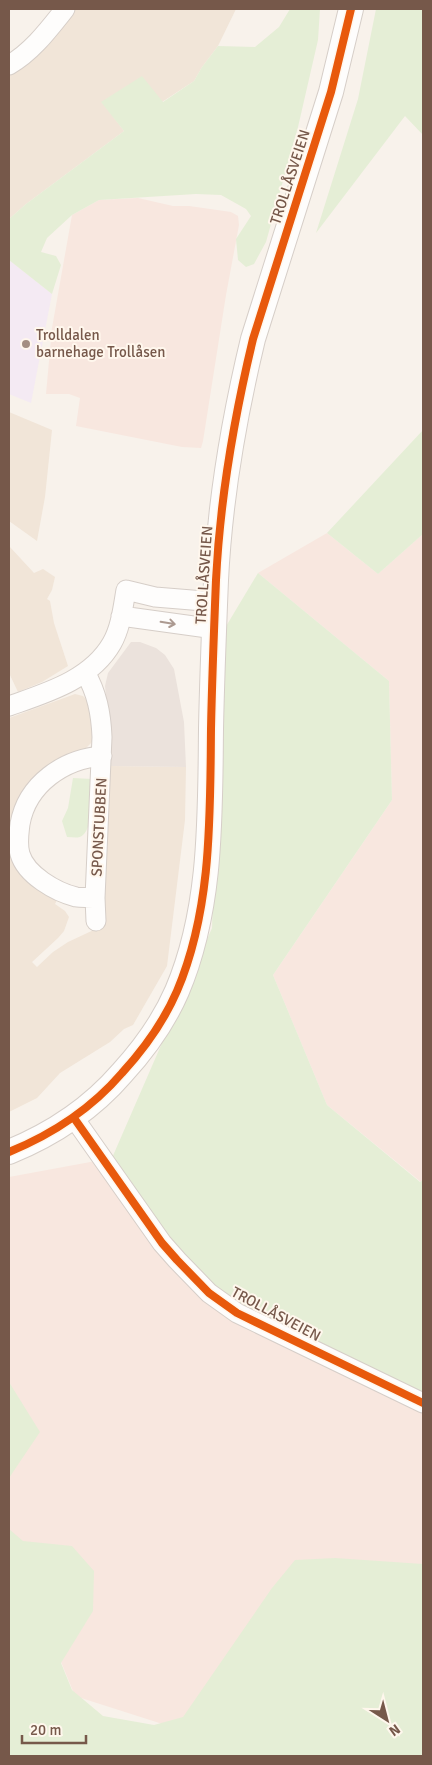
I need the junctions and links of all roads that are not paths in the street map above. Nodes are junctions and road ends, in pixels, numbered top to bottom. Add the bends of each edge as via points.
1 (65, 9) edge
2 (351, 9) edge
3 (9, 65) edge
4 (216, 602) junction
5 (121, 616) junction
6 (215, 629) junction
7 (86, 672) junction
8 (9, 706) edge
9 (102, 756) junction
10 (95, 898) junction
11 (96, 921) dead end
12 (74, 1118) junction
13 (9, 1152) edge
14 (423, 1402) edge

1 - 3 street via 34,45
2 - 4 street, TROLLÅSVEIEN via 331,92 244,377 223,506
4 - 5 street via 126,590
4 - 6 street, TROLLÅSVEIEN
5 -> 6 street
5 - 7 street via 113,642
6 - 12 street, TROLLÅSVEIEN via 206,869 194,942 176,992 140,1052 97,1099
7 - 8 street via 45,693
7 - 9 street, SPONSTUBBEN via 99,704
9 - 10 street, SPONSTUBBEN
9 - 10 street, SPONSTUBBEN via 78,760 43,782 27,801 19,832 20,854 34,874 65,893
10 - 11 street, SPONSTUBBEN
12 - 13 street, TROLLÅSVEIEN
12 - 14 street, TROLLÅSVEIEN via 162,1243 209,1293 237,1313

